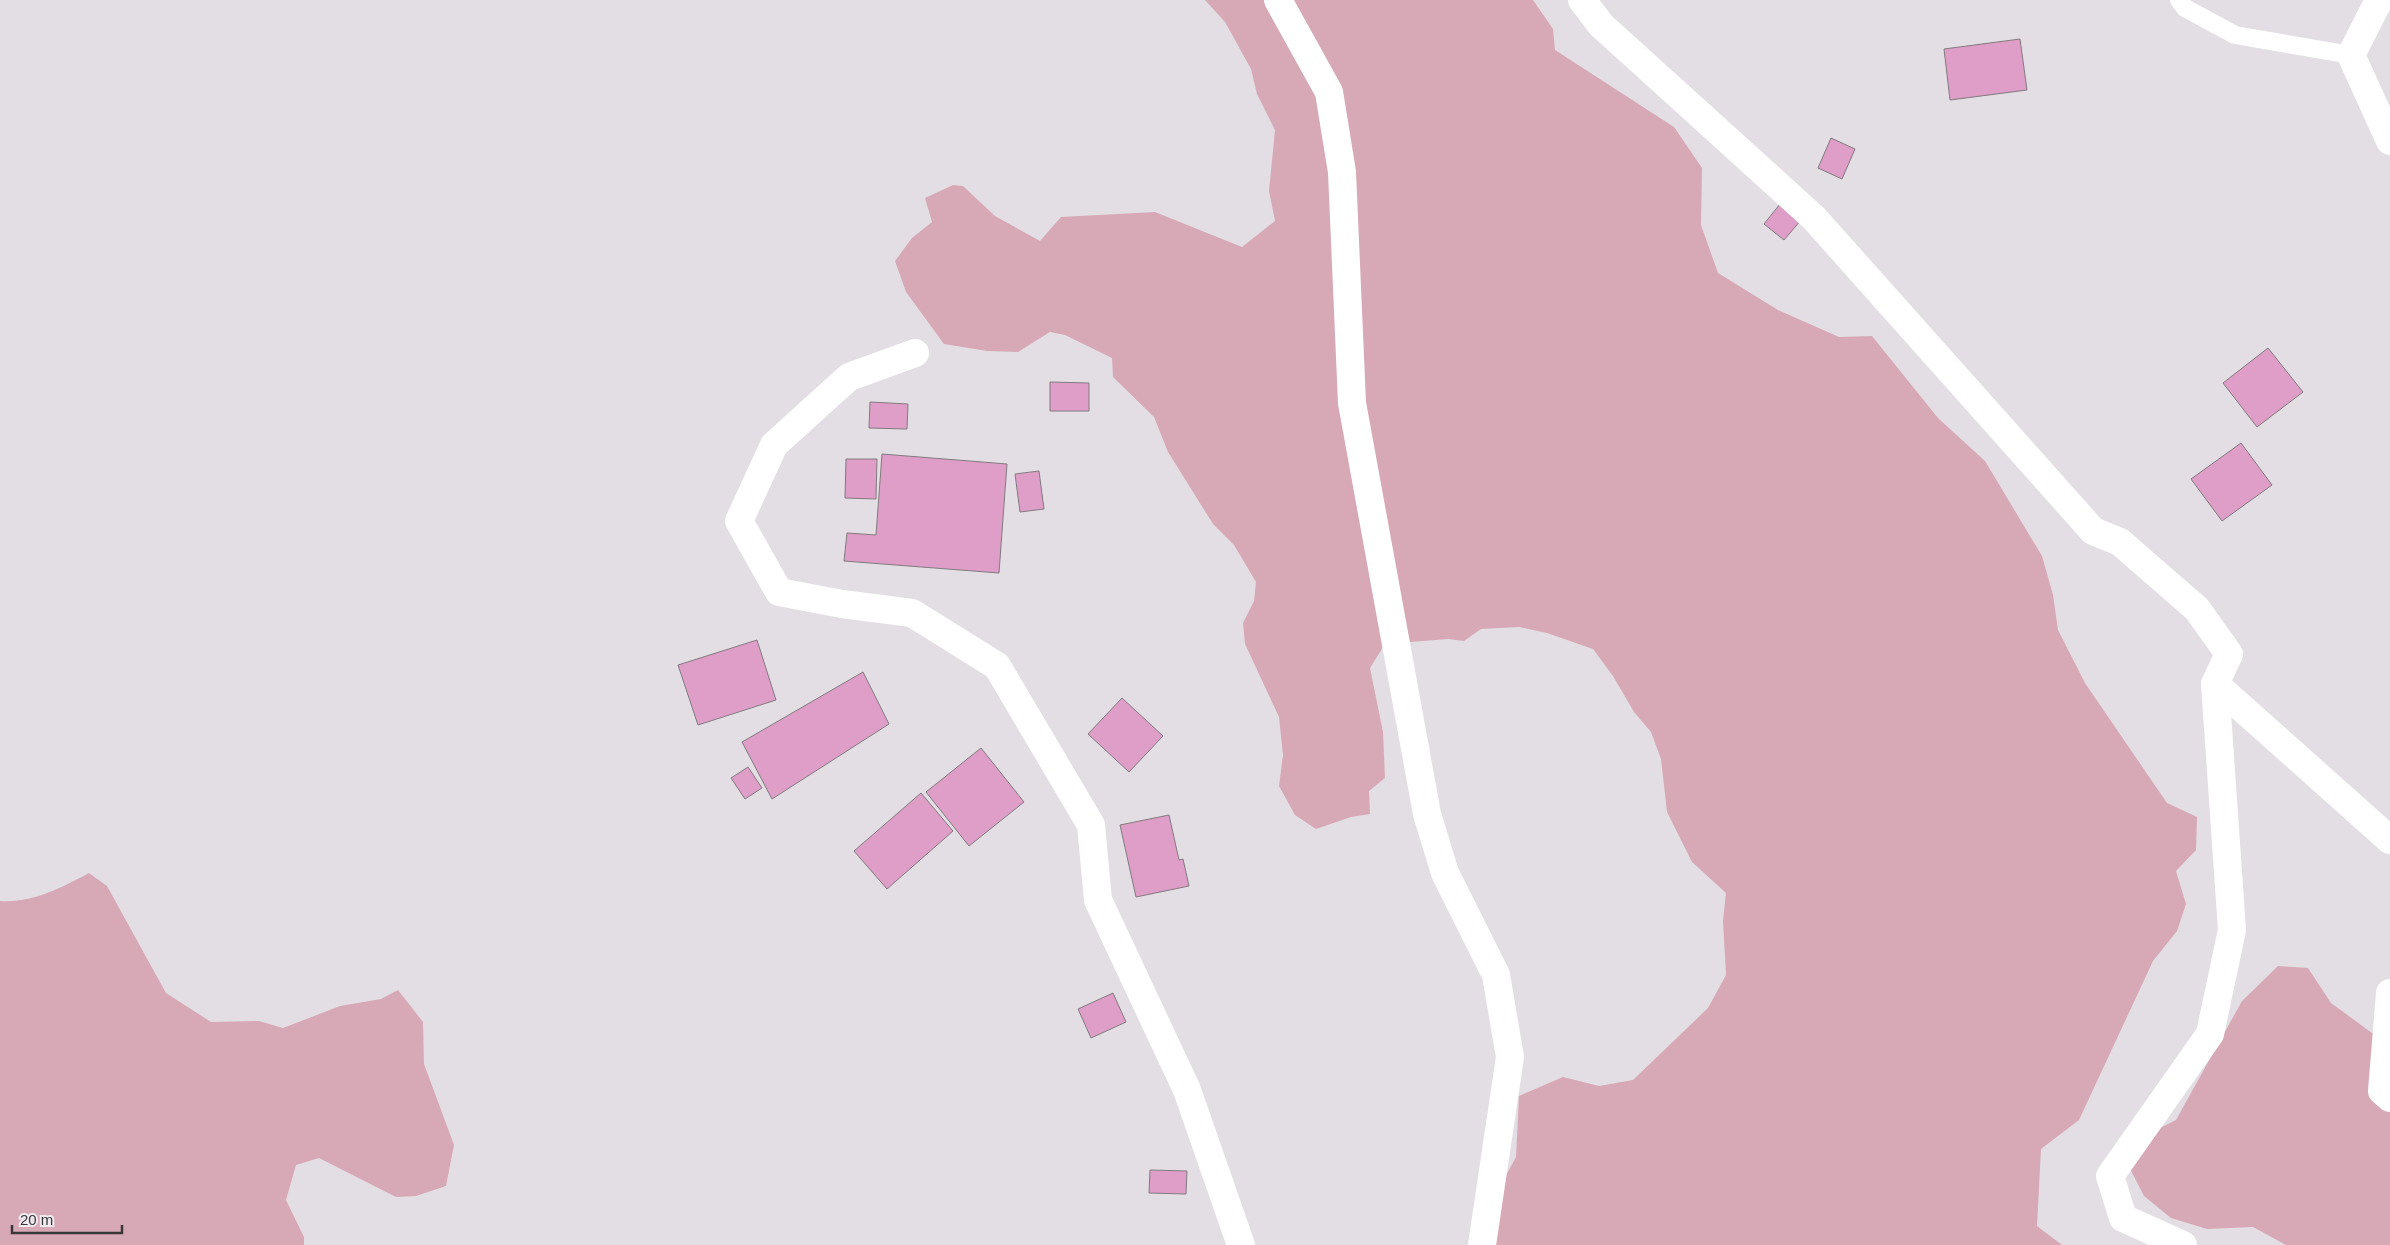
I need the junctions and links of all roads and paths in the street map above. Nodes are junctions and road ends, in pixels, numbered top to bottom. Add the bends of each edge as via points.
1 (1278, 0) edge
2 (1582, 0) edge
3 (2179, 0) edge
4 (2379, 0) edge
5 (2351, 55) junction
6 (2390, 141) edge
7 (915, 352) dead end
8 (2215, 684) junction
9 (2390, 840) edge
10 (2390, 993) edge
11 (2390, 1098) edge
12 (1241, 1245) edge
13 (1482, 1245) edge
14 (2184, 1245) edge

1 - 13 street via 1329,92 1342,172 1352,403 1427,814 1445,873 1496,976 1510,1057
2 - 8 street via 1601,25 1814,218 2093,531 2120,542 2197,609 2229,654
3 - 5 lane via 2185,8 2235,35
4 - 5 street
5 - 6 street
7 - 12 street via 849,377 774,445 739,521 779,592 912,613 997,666 1091,825 1098,900 1187,1090
8 - 9 street
8 - 14 street via 2232,930 2210,1034 2110,1176 2123,1218
10 - 11 street via 2382,1090

